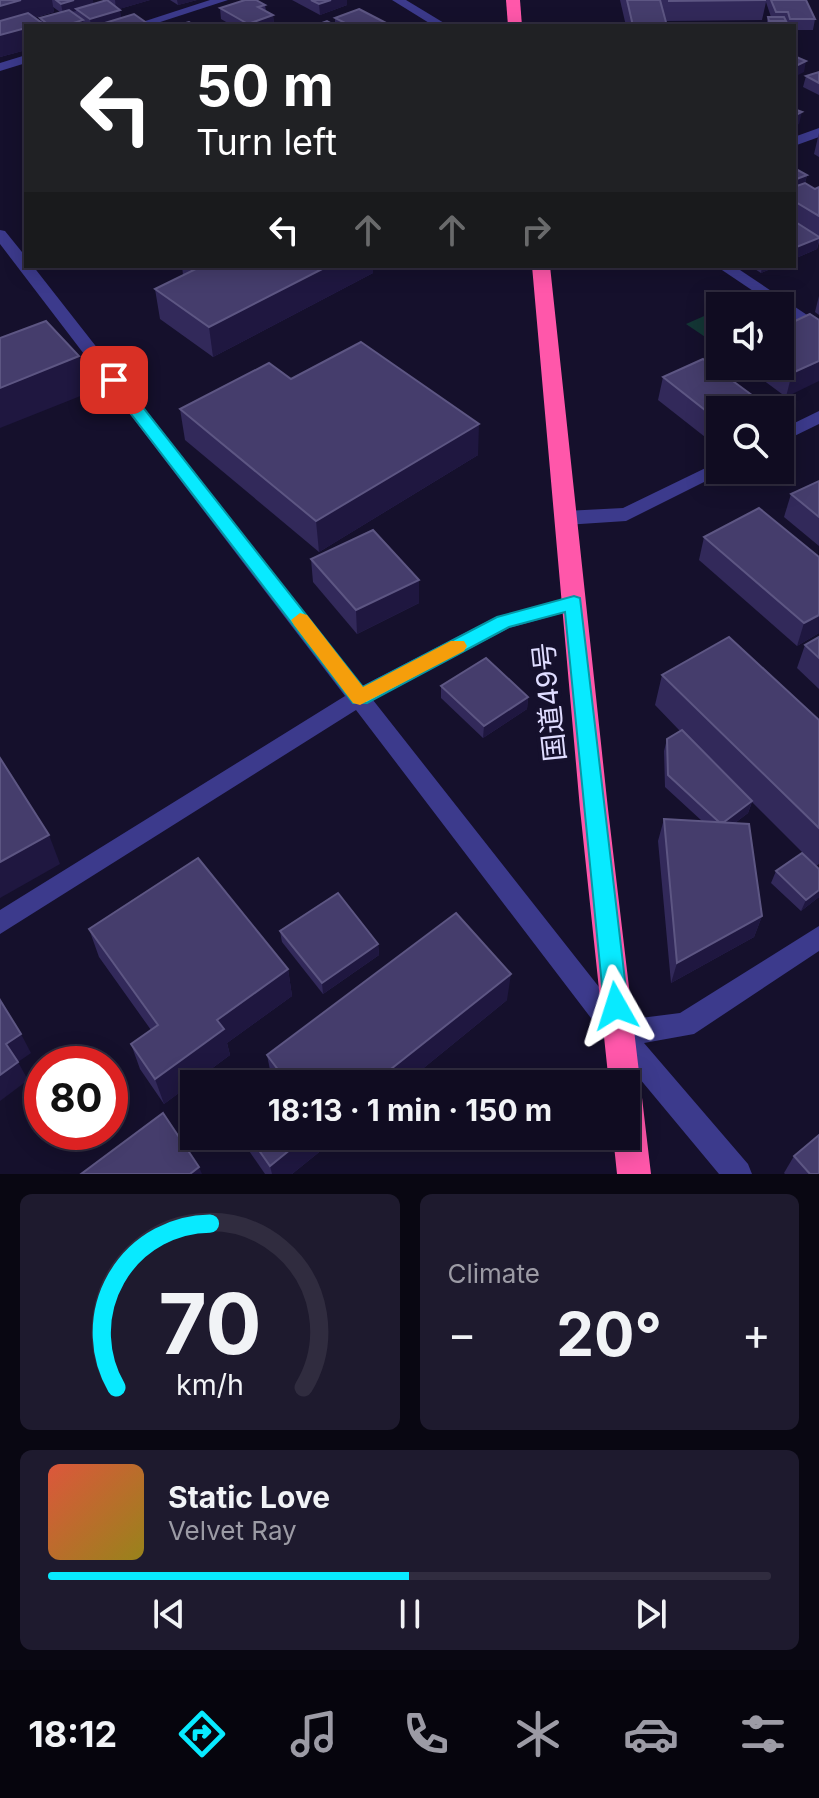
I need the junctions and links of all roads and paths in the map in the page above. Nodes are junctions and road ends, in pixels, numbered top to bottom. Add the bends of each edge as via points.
1 (222, 0) edge
2 (398, 0) edge
3 (513, 0) edge
4 (143, 24) edge
5 (440, 24) edge
6 (515, 24) edge
7 (24, 60) edge
8 (0, 67) edge
9 (819, 132) edge
10 (796, 141) edge
11 (0, 234) edge
12 (24, 265) edge
13 (26, 268) edge
14 (541, 268) edge
15 (727, 268) edge
16 (819, 330) edge
17 (819, 417) edge
18 (794, 430) edge
19 (706, 474) edge
20 (565, 518) junction
21 (574, 603) junction
22 (360, 697) junction
23 (0, 923) edge
24 (819, 937) edge
25 (619, 1034) junction
26 (623, 1070) edge
27 (632, 1150) edge
28 (634, 1174) edge
29 (738, 1174) edge

1 - 4 street
2 - 5 street
3 - 6 highway
7 - 8 street
9 - 10 street
11 - 12 street
13 - 22 street
14 - 20 highway, 国道49号
15 - 16 street
17 - 18 street
19 - 20 street via 626,514
20 - 21 highway, 国道49号
21 - 22 street via 503,622
21 - 25 highway, 国道49号
22 - 23 street
22 - 25 street
24 - 25 street via 685,1025
25 - 26 highway, 国道49号
25 - 29 street
27 - 28 highway

